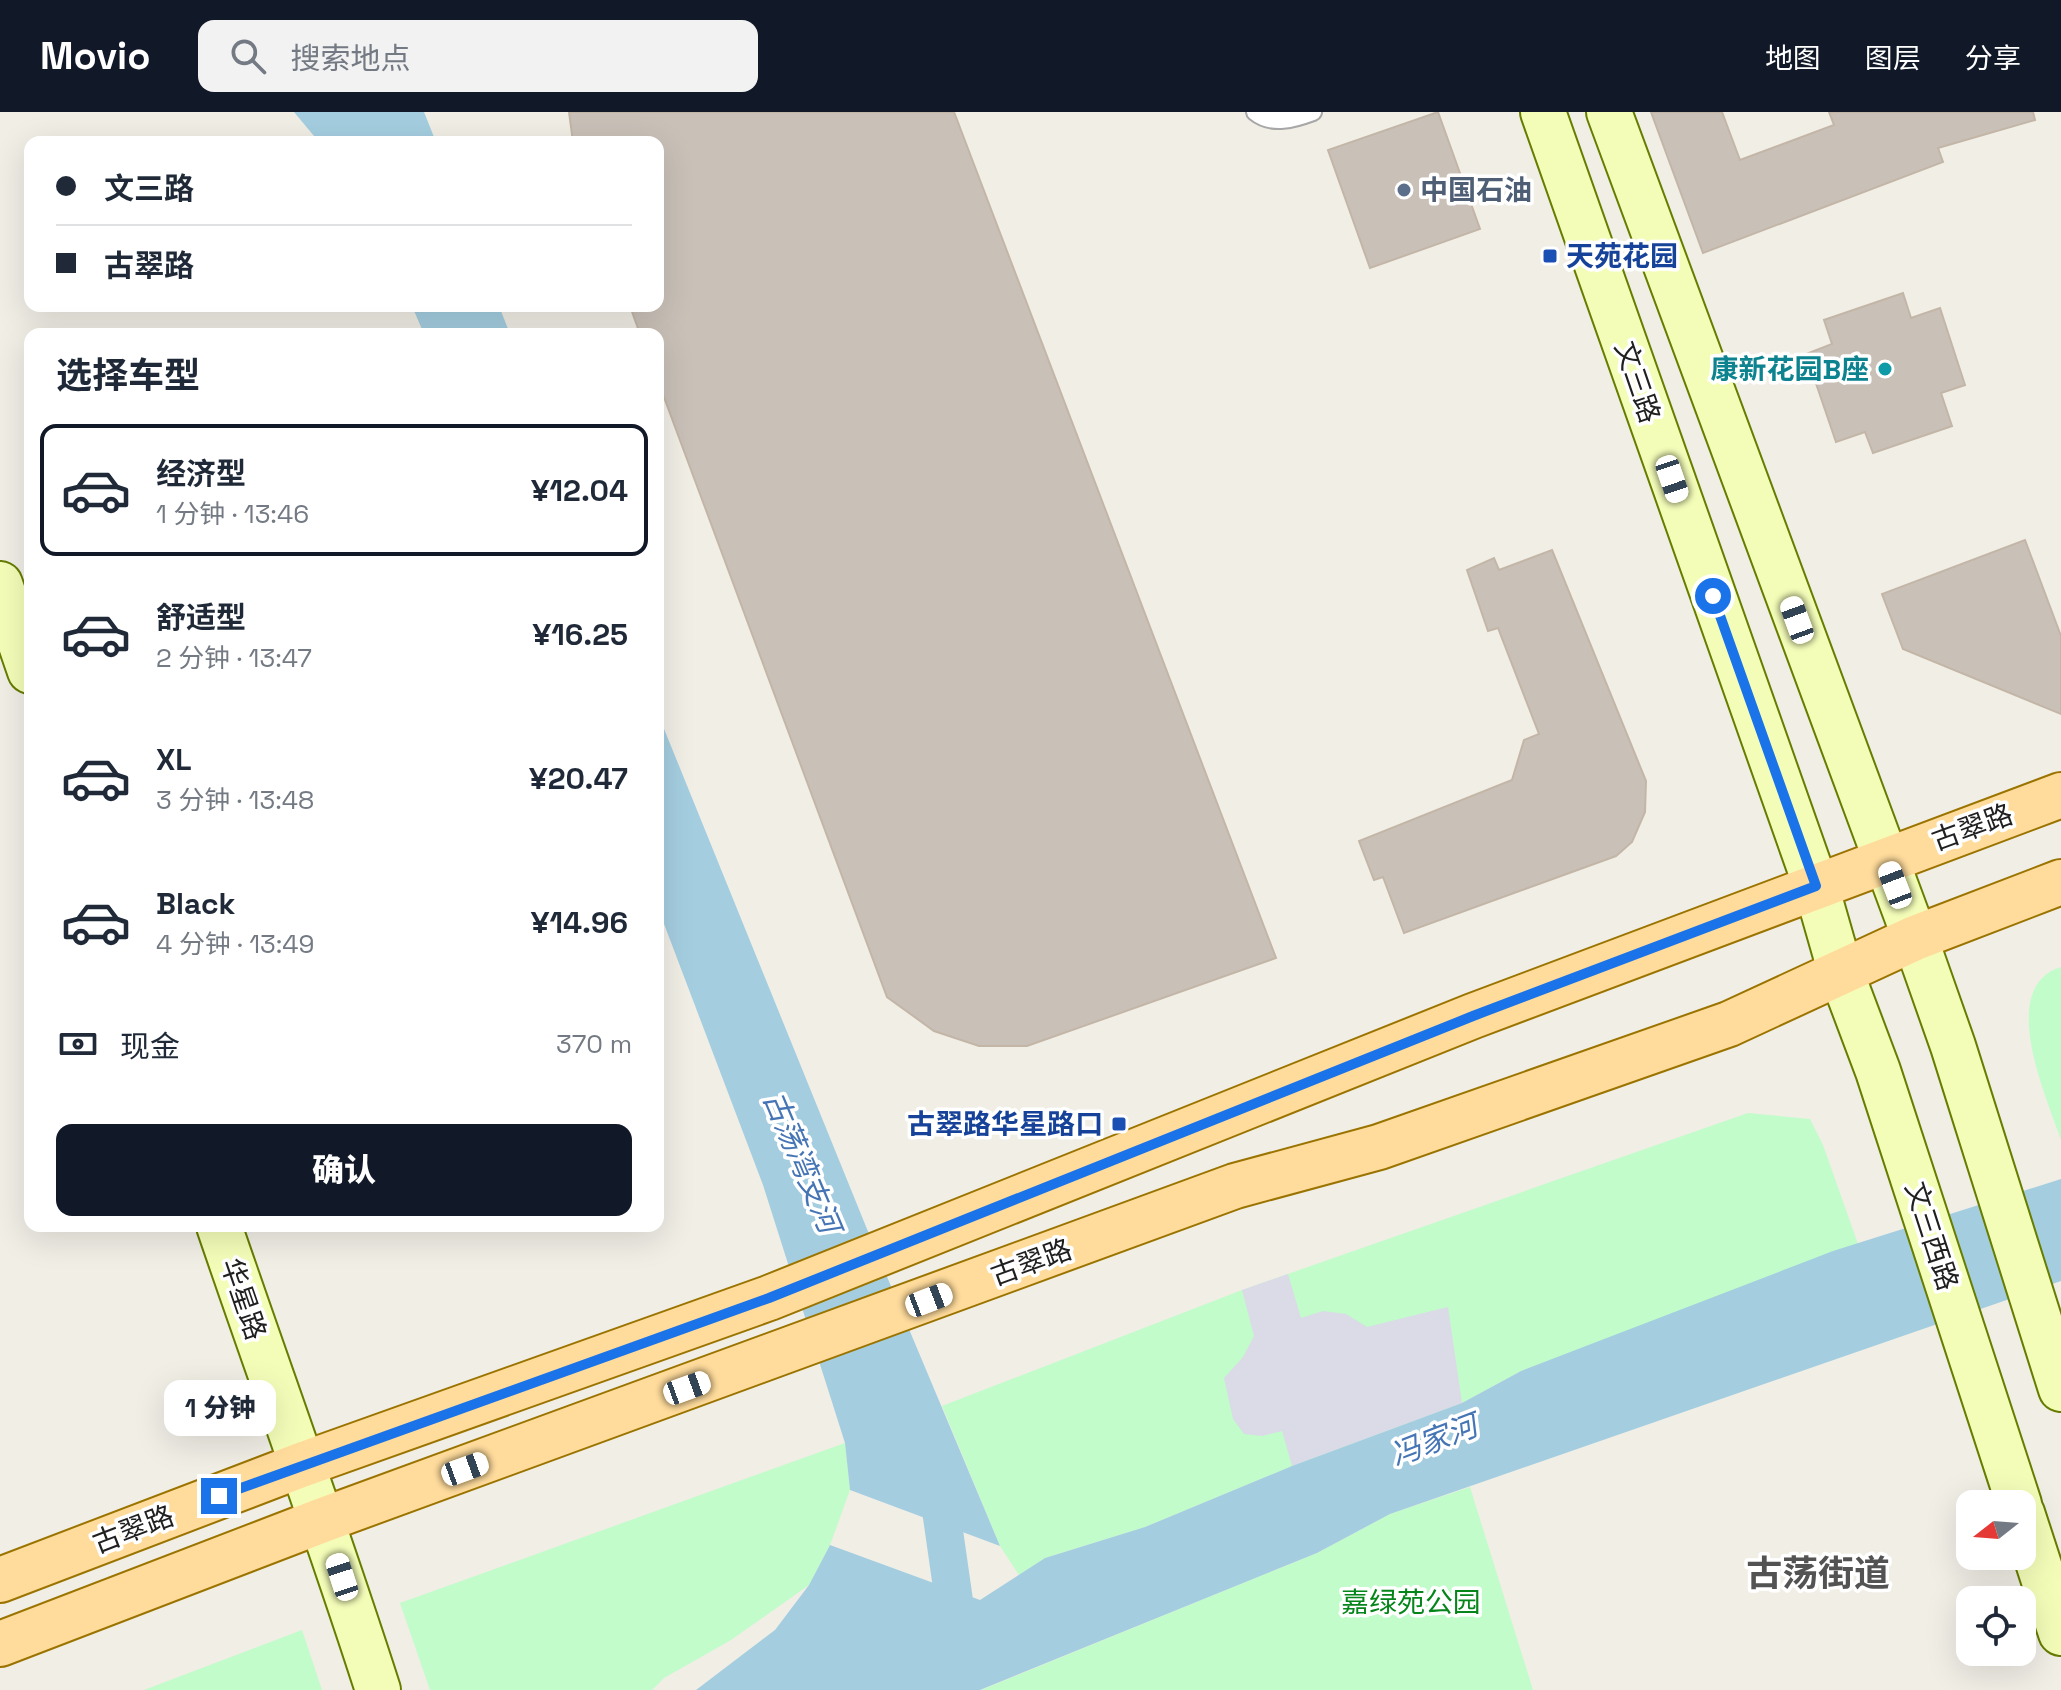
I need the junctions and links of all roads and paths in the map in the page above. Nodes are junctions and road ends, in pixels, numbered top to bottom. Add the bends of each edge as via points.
1 (1255, 112) edge
2 (1313, 112) edge
3 (1543, 112) edge
4 (1609, 112) edge
5 (0, 584) edge
6 (24, 654) edge
7 (2061, 795) edge
8 (1885, 859) junction
9 (2061, 882) edge
10 (1816, 886) junction
11 (1915, 938) junction
12 (1840, 970) junction
13 (221, 1232) edge
14 (2057, 1377) edge
15 (301, 1465) junction
16 (2014, 1490) edge
17 (323, 1520) junction
18 (2036, 1556) edge
19 (0, 1580) edge
20 (2061, 1633) edge
21 (0, 1644) edge
22 (378, 1690) edge

1 - 2 lane via 1264,119 1291,120
3 - 10 main road, 文三路
4 - 8 main road
5 - 6 main road
7 - 8 main road, 古翠路
8 - 10 main road, 古翠路
8 - 11 main road
9 - 11 main road, 古翠路
10 - 12 main road, 文三路
10 - 15 main road, 古翠路 via 1473,1016 769,1298
11 - 12 main road, 古翠路
11 - 14 main road
12 - 16 main road, 文三西路
12 - 17 main road, 古翠路 via 1729,1024 1379,1147 1235,1186
13 - 15 main road, 华星路
15 - 17 main road, 华星路
15 - 19 main road, 古翠路
17 - 21 main road, 古翠路
17 - 22 main road, 华星路
18 - 20 main road

